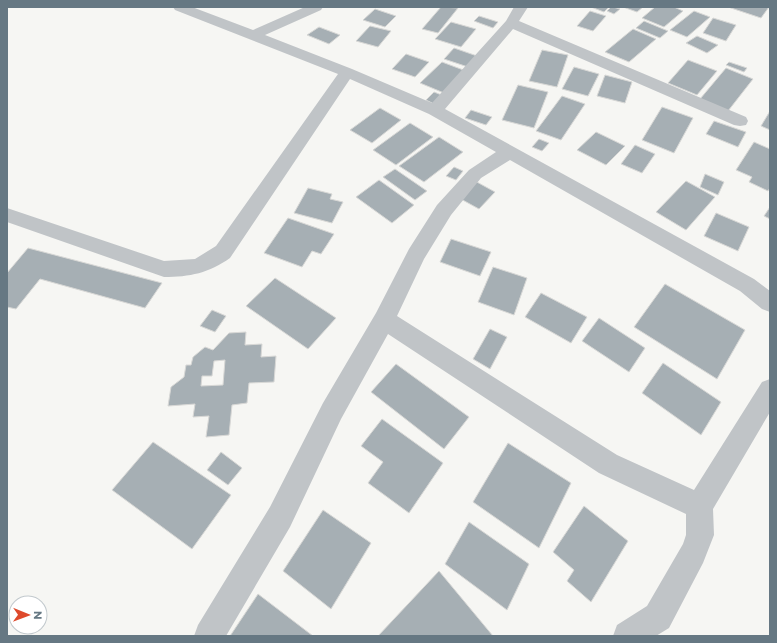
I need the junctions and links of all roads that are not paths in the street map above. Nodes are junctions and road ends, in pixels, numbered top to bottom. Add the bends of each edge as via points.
1 (180, 7) edge
2 (316, 7) edge
3 (521, 7) edge
4 (512, 23) junction
5 (252, 36) junction
6 (347, 72) junction
7 (435, 110) junction
8 (740, 121) dead end
9 (509, 152) junction
10 (7, 215) edge
11 (770, 303) edge
12 (384, 320) junction
13 (770, 390) edge
14 (699, 506) junction
15 (209, 636) edge
16 (628, 636) edge

1 - 5 street
2 - 5 street
3 - 4 street
4 - 7 street
4 - 8 street
5 - 6 street
6 - 7 street
6 - 10 street via 223,252 207,264 187,269 164,269
7 - 9 street
9 - 11 street via 747,285
9 - 12 street via 475,174 444,210 416,255
12 - 14 street via 608,464
12 - 15 street via 332,411 280,517
13 - 14 street
14 - 16 street via 700,535 690,559 658,617

